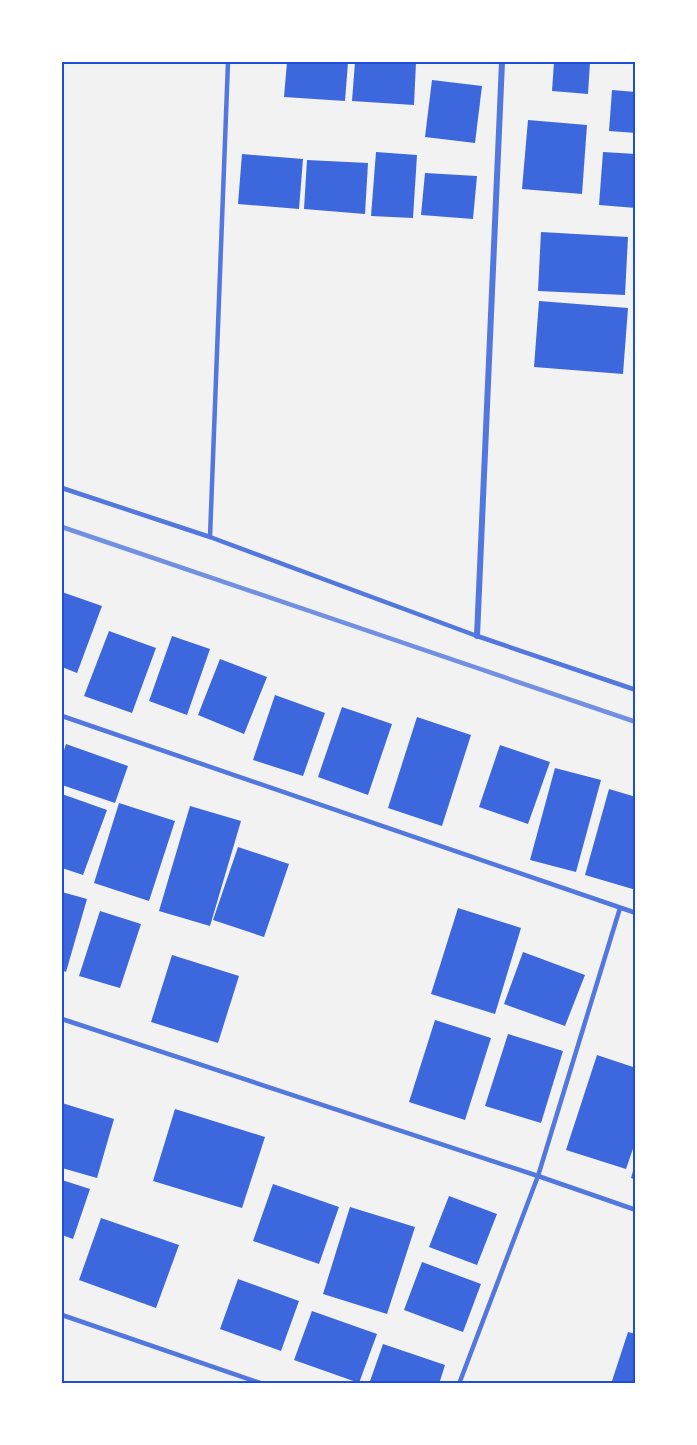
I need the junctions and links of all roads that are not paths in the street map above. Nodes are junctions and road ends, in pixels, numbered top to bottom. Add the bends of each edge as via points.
1 (228, 62) edge
2 (502, 62) edge
3 (62, 488) edge
4 (210, 537) junction
5 (477, 636) junction
6 (636, 690) edge
7 (62, 716) edge
8 (620, 908) junction
9 (636, 913) edge
10 (62, 1019) edge
11 (538, 1176) junction
12 (636, 1210) edge
13 (62, 1315) edge
14 (263, 1383) edge
15 (459, 1383) edge

1 - 4 lane
2 - 5 street
3 - 4 lane
4 - 5 lane
5 - 6 lane
7 - 8 lane
8 - 9 lane
8 - 11 lane
10 - 11 lane
11 - 12 lane
11 - 15 lane
13 - 14 lane

